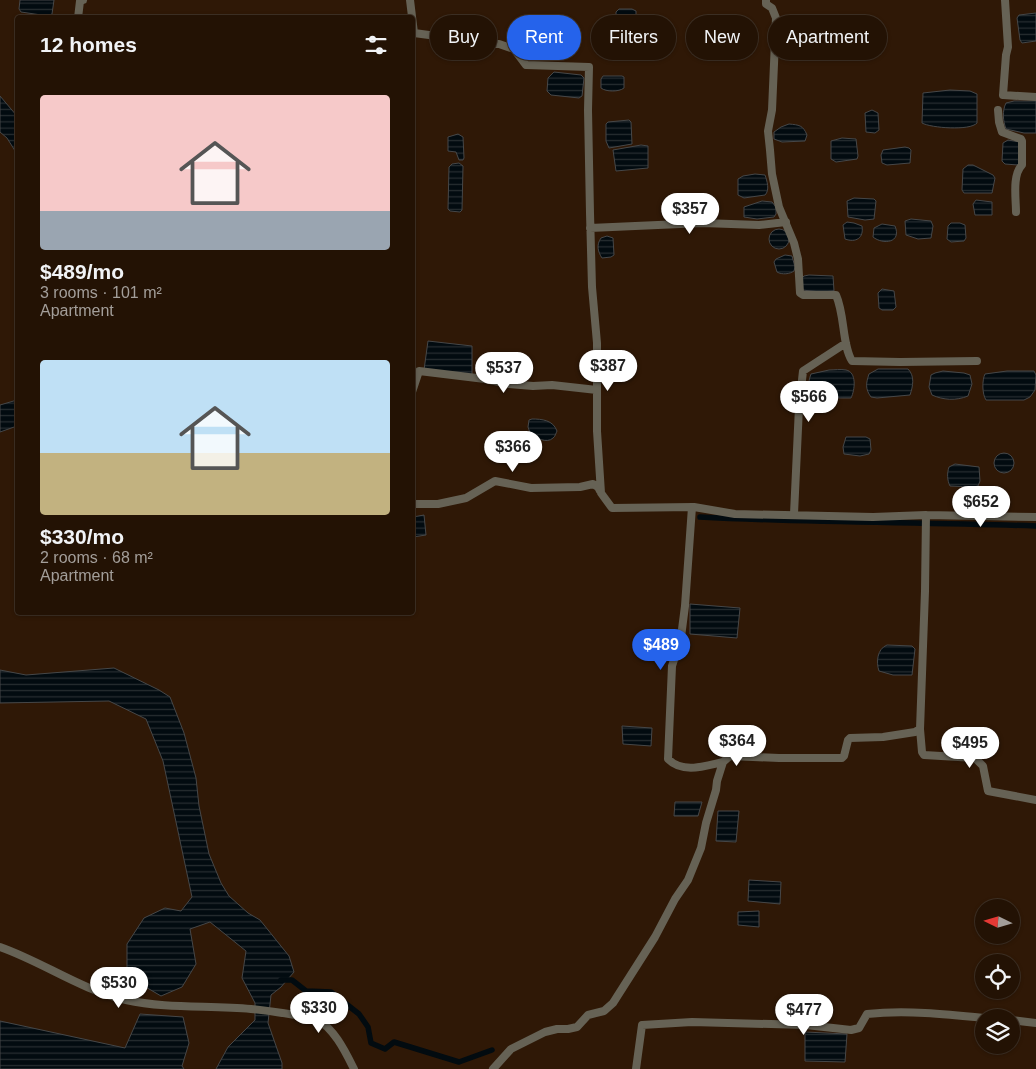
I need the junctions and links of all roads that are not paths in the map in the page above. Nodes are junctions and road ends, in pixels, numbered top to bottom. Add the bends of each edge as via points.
1 (83, 0) edge
2 (410, 0) edge
3 (766, 0) edge
4 (1004, 0) edge
5 (78, 15) edge
6 (412, 15) edge
7 (415, 33) edge
8 (1036, 97) edge
9 (998, 110) dead end
10 (1016, 212) dead end
11 (786, 222) junction
12 (590, 228) junction
13 (846, 343) junction
14 (977, 361) dead end
15 (415, 383) edge
16 (597, 390) junction
17 (601, 493) junction
18 (415, 504) edge
19 (692, 507) junction
20 (794, 514) junction
21 (926, 516) junction
22 (1036, 518) edge
23 (920, 729) junction
24 (723, 762) junction
25 (1036, 800) edge
26 (0, 947) edge
27 (975, 1017) edge
28 (1020, 1021) edge
29 (1036, 1023) edge
30 (354, 1069) edge
31 (493, 1069) edge
32 (636, 1069) edge

1 - 5 street via 80,1
2 - 6 street
3 - 11 street via 776,18 772,110 768,131 778,200
4 - 8 street via 1008,47 1003,95
7 - 12 street via 477,44 500,44 514,49 526,65 589,67
9 - 10 street via 1002,132 1022,141 1022,165 1016,175
11 - 12 street
11 - 13 street via 800,267 800,293 836,295
12 - 16 street
13 - 14 street via 852,361
13 - 20 street via 803,370
15 - 16 street via 419,371 509,384
16 - 17 street
17 - 18 street via 593,484 531,488 495,481 466,498 438,504
17 - 19 street via 612,508
19 - 20 street via 735,514
19 - 24 street via 685,606 681,637 672,666 668,759 674,765 692,768
20 - 21 street
21 - 22 street
21 - 23 street
23 - 24 street via 883,737 850,738 842,758 730,756
23 - 25 street via 922,754 975,758 984,766 988,791
24 - 31 street via 688,880 613,1003 604,1011 588,1015 577,1027 545,1032 511,1049
26 - 30 street via 81,984 125,999 150,1004 252,1009 315,1018 330,1030
27 - 32 street via 867,1014 859,1028 851,1030 806,1024 692,1022 642,1025
28 - 29 street

